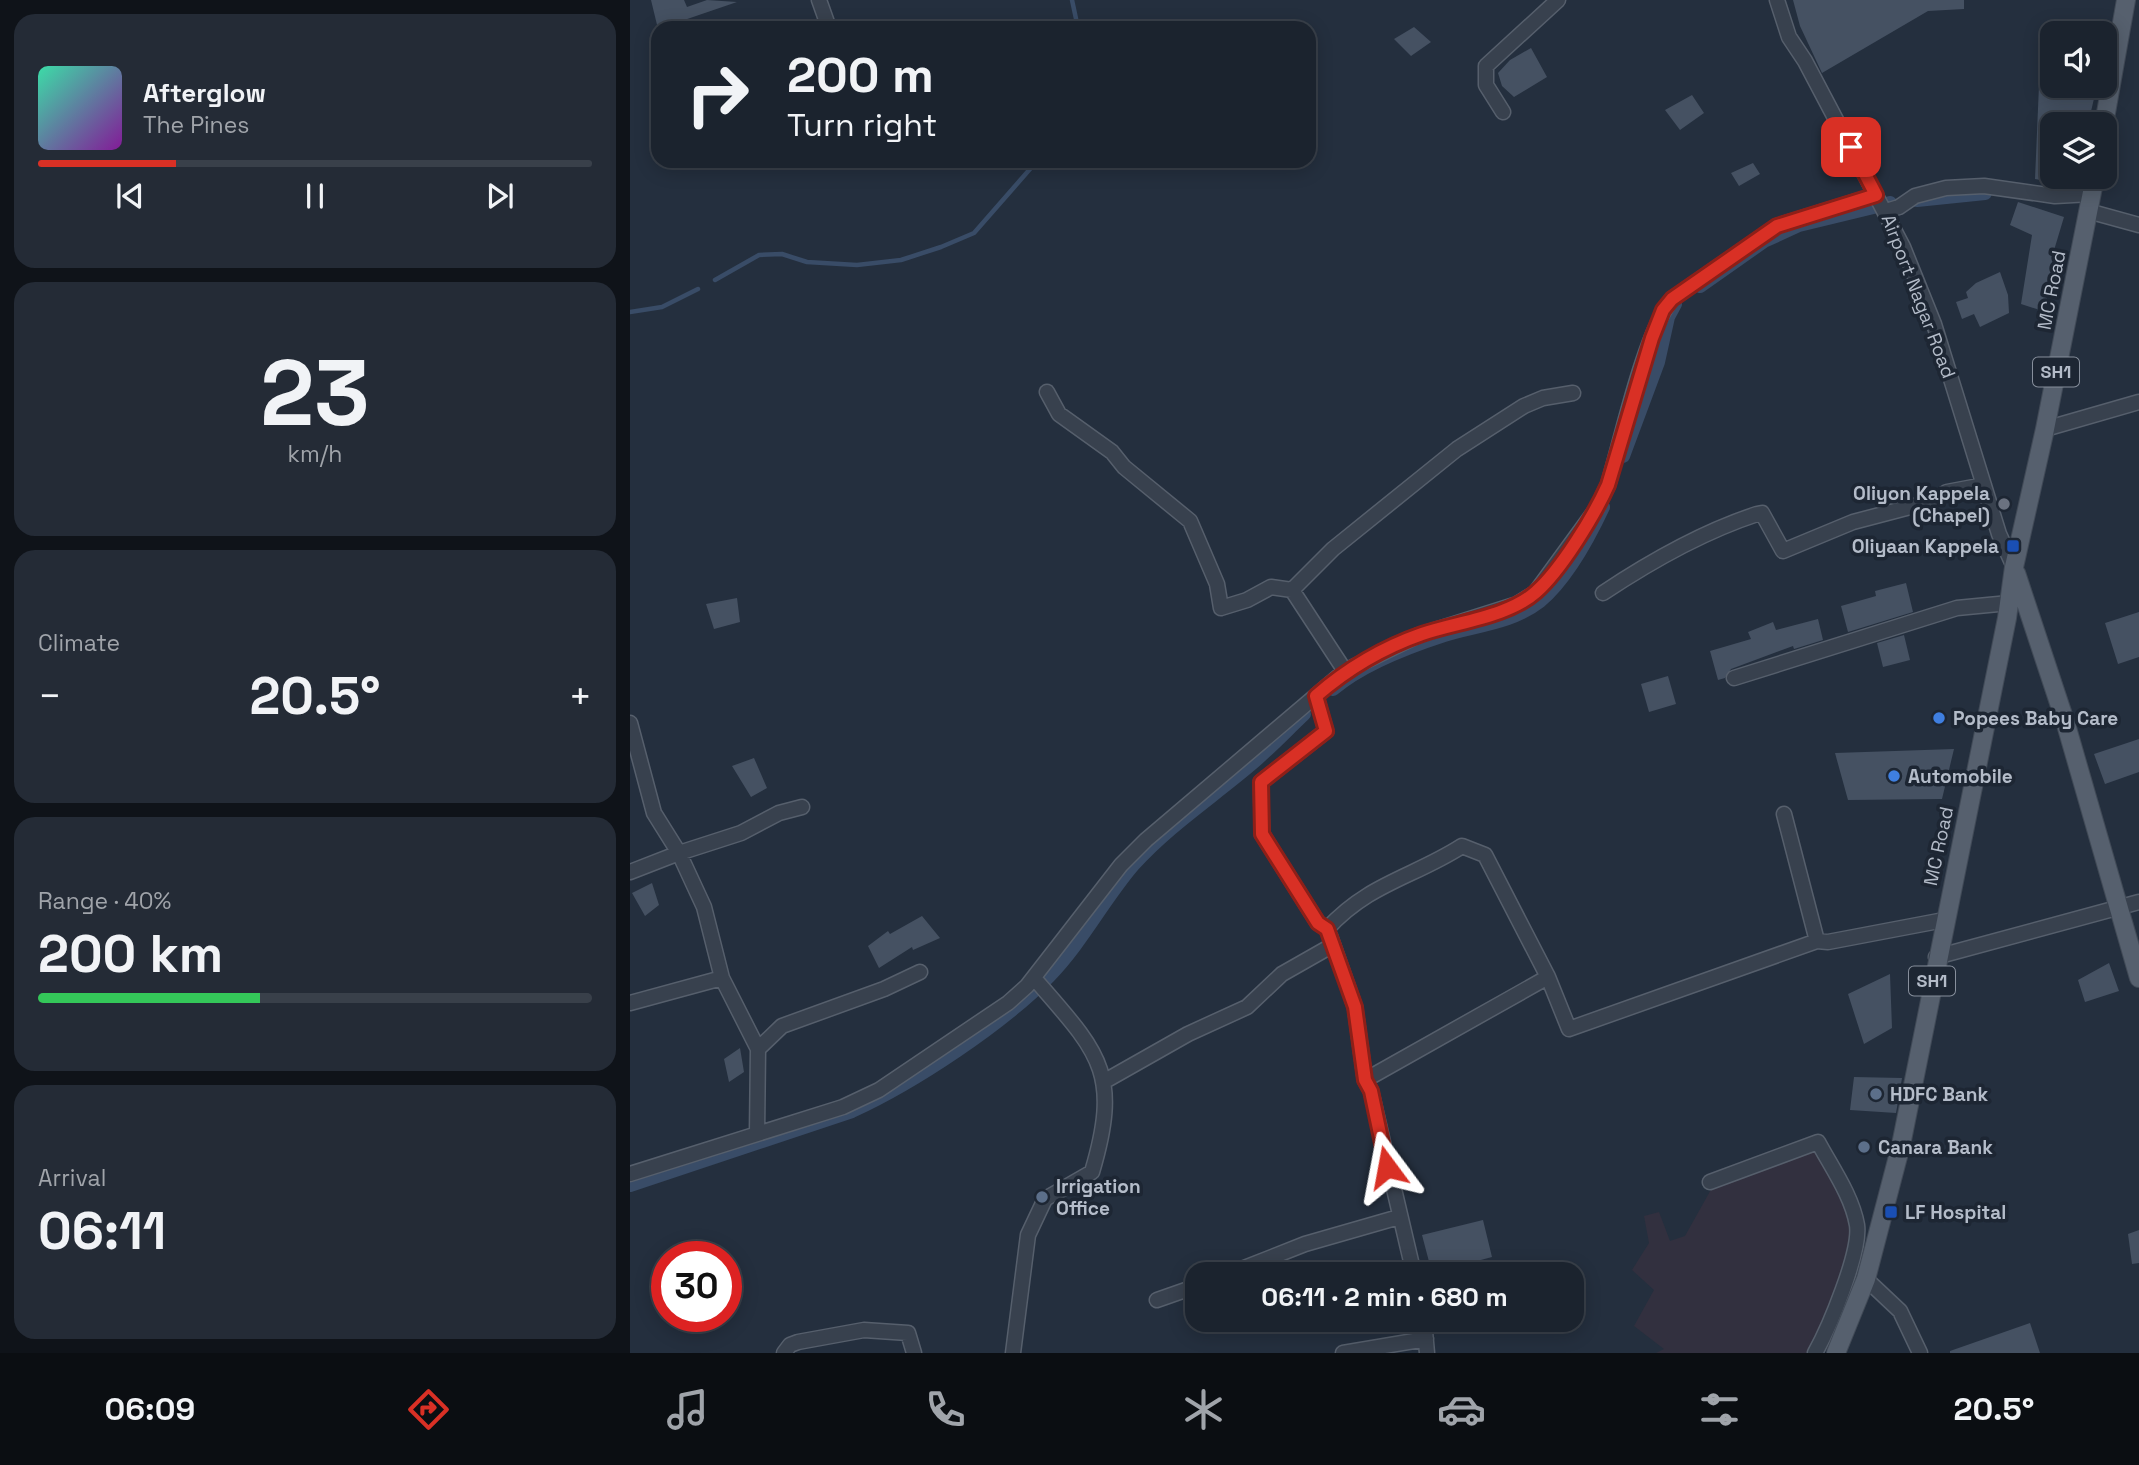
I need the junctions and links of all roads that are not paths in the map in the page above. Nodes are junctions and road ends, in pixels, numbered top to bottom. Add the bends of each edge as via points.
1 (819, 0) edge
2 (1558, 0) edge
3 (1777, 0) edge
4 (2126, 0) edge
5 (826, 21) edge
6 (1503, 111) dead end
7 (2106, 112) edge
8 (2091, 194) edge
9 (1876, 195) junction
10 (1893, 209) junction
11 (2139, 225) edge
12 (1047, 392) dead end
13 (1573, 393) dead end
14 (2139, 402) edge
15 (2045, 429) junction
16 (1984, 485) junction
17 (2014, 567) junction
18 (1292, 590) junction
19 (1603, 593) dead end
20 (2009, 603) junction
21 (1345, 671) junction
22 (1734, 678) dead end
23 (1316, 696) junction
24 (630, 723) edge
25 (802, 807) dead end
26 (1784, 814) dead end
27 (678, 853) junction
28 (630, 872) edge
29 (2139, 902) edge
30 (2120, 906) junction
31 (1944, 920) junction
32 (1327, 929) junction
33 (1817, 941) junction
34 (1333, 945) junction
35 (1936, 957) junction
36 (920, 972) dead end
37 (1548, 977) junction
38 (722, 978) junction
39 (1034, 978) junction
40 (2139, 978) edge
41 (630, 1003) edge
42 (758, 1049) junction
43 (1365, 1080) junction
44 (1105, 1081) junction
45 (757, 1134) junction
46 (630, 1174) edge
47 (1710, 1182) dead end
48 (1399, 1217) junction
49 (1259, 1262) edge
50 (1411, 1262) edge
51 (1866, 1279) junction
52 (1185, 1290) edge
53 (1157, 1300) dead end
54 (1426, 1346) edge
55 (784, 1353) edge
56 (914, 1353) edge
57 (1013, 1353) edge
58 (1342, 1353) edge
59 (1815, 1353) edge
60 (1836, 1353) edge
61 (1920, 1353) edge

1 - 5 street
2 - 6 street via 1486,66 1486,85
3 - 9 street, Airport Nagar Road via 1789,37
4 - 7 main road
8 - 10 street via 2055,196 1983,186 1946,188 1915,196
8 - 11 street
8 - 15 main road, MC Road / SH1
9 - 10 street, Airport Nagar Road
9 - 21 street via 1777,226 1672,299 1652,338 1608,485 1597,508 1535,593 1517,604 1419,635
10 - 16 street, Airport Nagar Road
12 - 18 street via 1059,414 1112,452 1190,521 1217,584 1221,608 1271,587
13 - 18 street via 1524,406 1457,449 1333,549
14 - 15 street
15 - 17 main road, MC Road / SH1
16 - 17 street, Airport Nagar Road
16 - 19 street via 1853,522 1783,551 1762,513 1757,514 1659,558
17 - 20 main road, MC Road / SH1
17 - 30 main road
18 - 21 street
20 - 22 street via 1957,608
20 - 31 main road, MC Road / SH1
21 - 23 street
23 - 32 street via 1326,731 1261,782 1262,834 1318,923
23 - 39 street via 1121,865
24 - 27 street via 654,813
25 - 27 street
26 - 33 street
27 - 28 street
27 - 38 street via 704,907
29 - 30 street
30 - 35 street
30 - 40 main road
31 - 33 street
31 - 35 main road, MC Road / SH1
32 - 34 street
32 - 37 street via 1381,885 1434,864 1462,846 1485,855
33 - 37 street via 1569,1029
34 - 43 street via 1355,1007
34 - 44 street via 1282,974 1247,1007
35 - 51 main road, MC Road / SH1 via 1901,1144
36 - 42 street via 782,1026
37 - 43 street
38 - 41 street
38 - 42 street
39 - 44 street via 1090,1044
39 - 45 street via 1008,1003 862,1099
42 - 45 street
43 - 48 street
44 - 57 street via 1105,1128 1092,1172 1045,1199 1028,1235
45 - 46 street
47 - 59 street via 1818,1142 1853,1208 1858,1229 1847,1275
48 - 49 street
48 - 50 street
51 - 60 main road, MC Road / SH1
51 - 61 street via 1900,1311
52 - 53 street
54 - 58 street
55 - 56 street via 798,1342 864,1330 908,1332

